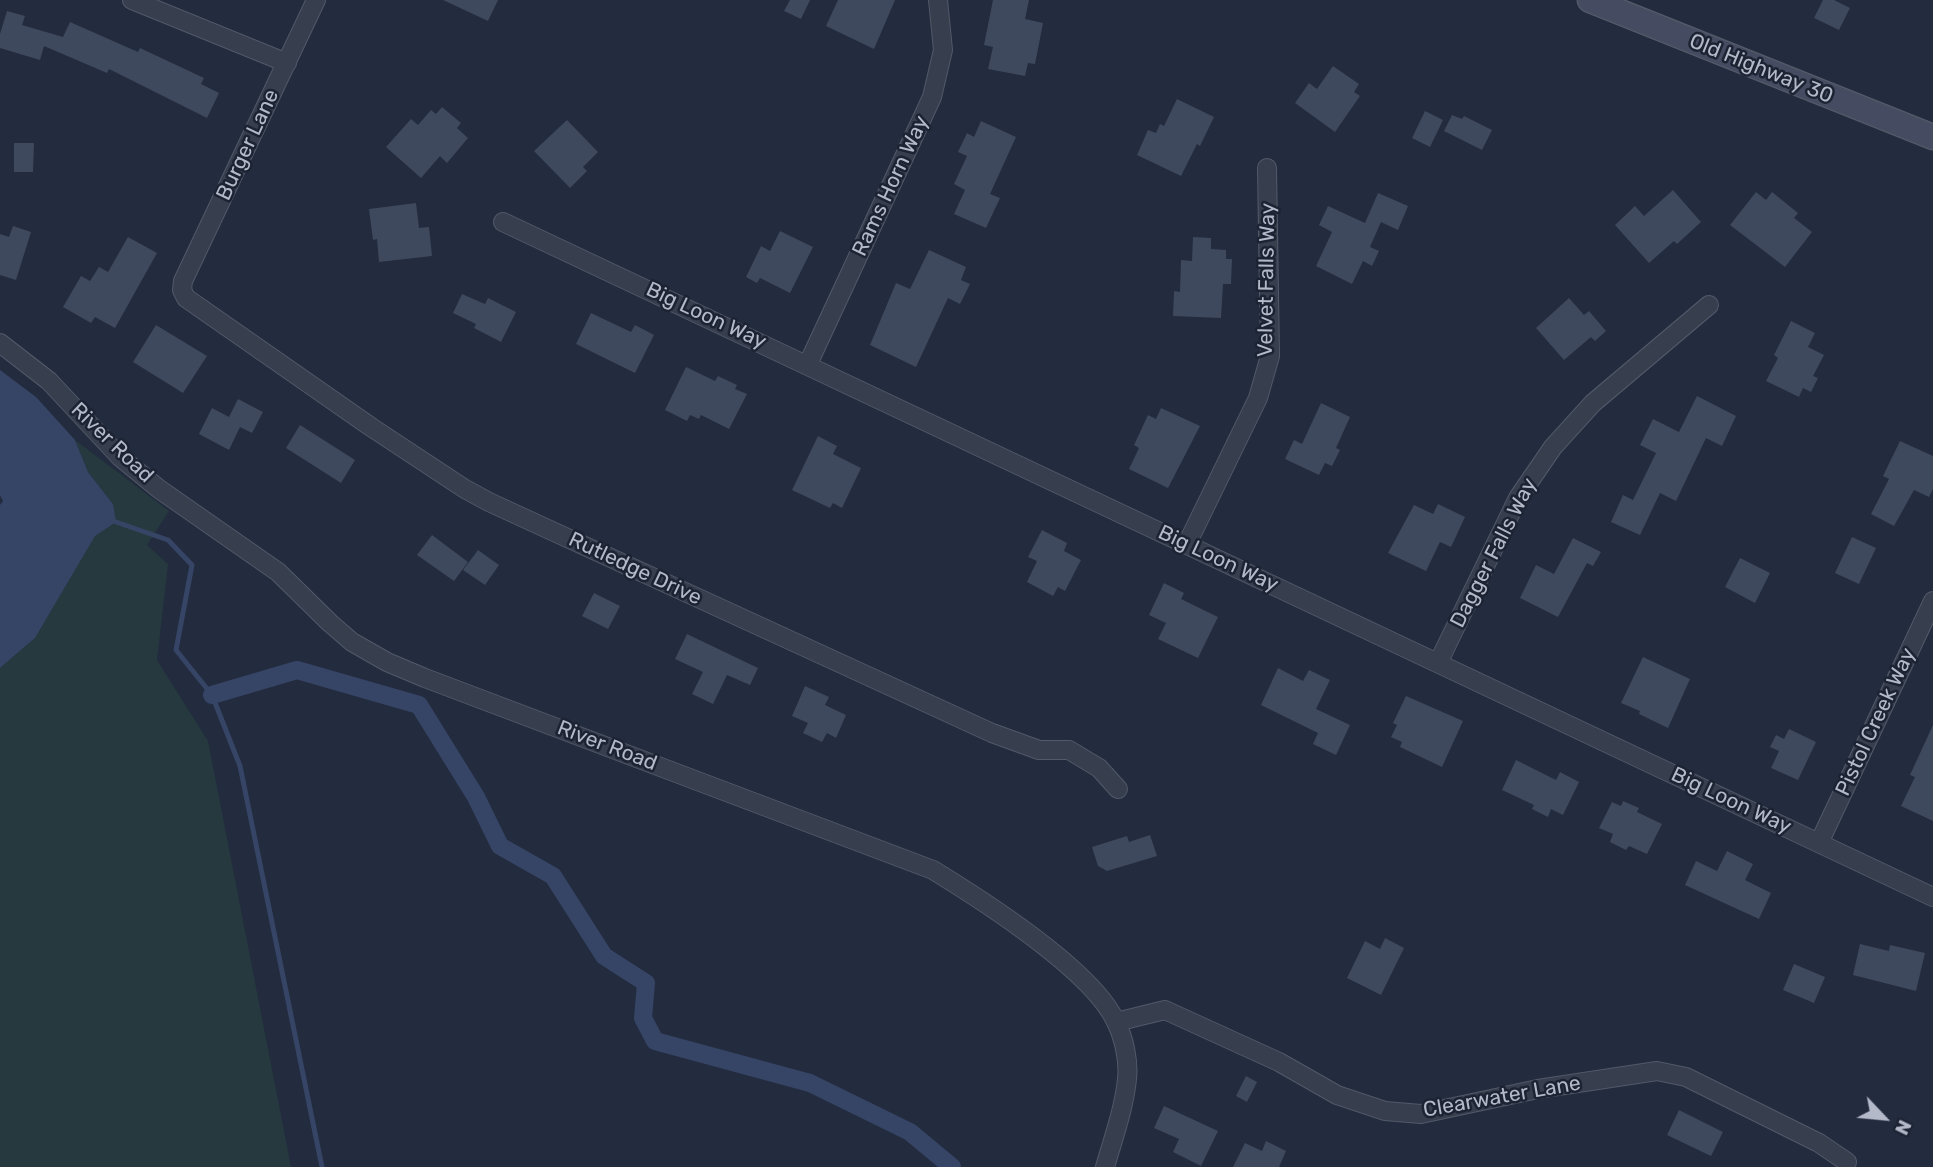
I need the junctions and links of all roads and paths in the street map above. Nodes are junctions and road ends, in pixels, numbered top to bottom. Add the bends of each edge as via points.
1 (132, 0) edge
2 (316, 0) edge
3 (938, 0) edge
4 (1590, 0) edge
5 (287, 63) junction
6 (1933, 137) edge
7 (1267, 168) dead end
8 (503, 222) dead end
9 (181, 290) joint
10 (1709, 305) dead end
11 (0, 343) edge
12 (808, 364) junction
13 (1187, 544) junction
14 (1933, 601) edge
15 (1438, 663) junction
16 (1118, 789) dead end
17 (1819, 843) junction
18 (1933, 897) edge
19 (1116, 1022) junction
20 (1847, 1162) dead end
21 (1105, 1167) edge

1 - 5 street
2 - 5 street, Burger Lane
3 - 12 street, Rams Horn Way via 943,50 932,97
4 - 6 street, Old Highway 30
5 - 9 street, Burger Lane
7 - 13 street, Velvet Falls Way via 1270,356 1258,398
8 - 12 street, Big Loon Way
9 - 16 street, Rutledge Drive via 214,319 477,495 992,733 1040,750 1069,750 1099,768
10 - 15 street, Dagger Falls Way via 1593,403 1553,447 1518,498
11 - 19 street, River Road via 49,381 130,465 278,572 352,642 425,678 933,870 984,901 1068,966 1104,1002
12 - 13 street, Big Loon Way
13 - 15 street, Big Loon Way
14 - 17 street, Pistol Creek Way
15 - 17 street, Big Loon Way
17 - 18 street, Big Loon Way
19 - 20 street, Clearwater Lane via 1165,1010 1279,1062 1337,1095 1385,1111 1421,1114 1538,1089 1657,1071 1686,1077 1819,1143
19 - 21 street, River Road via 1127,1078

